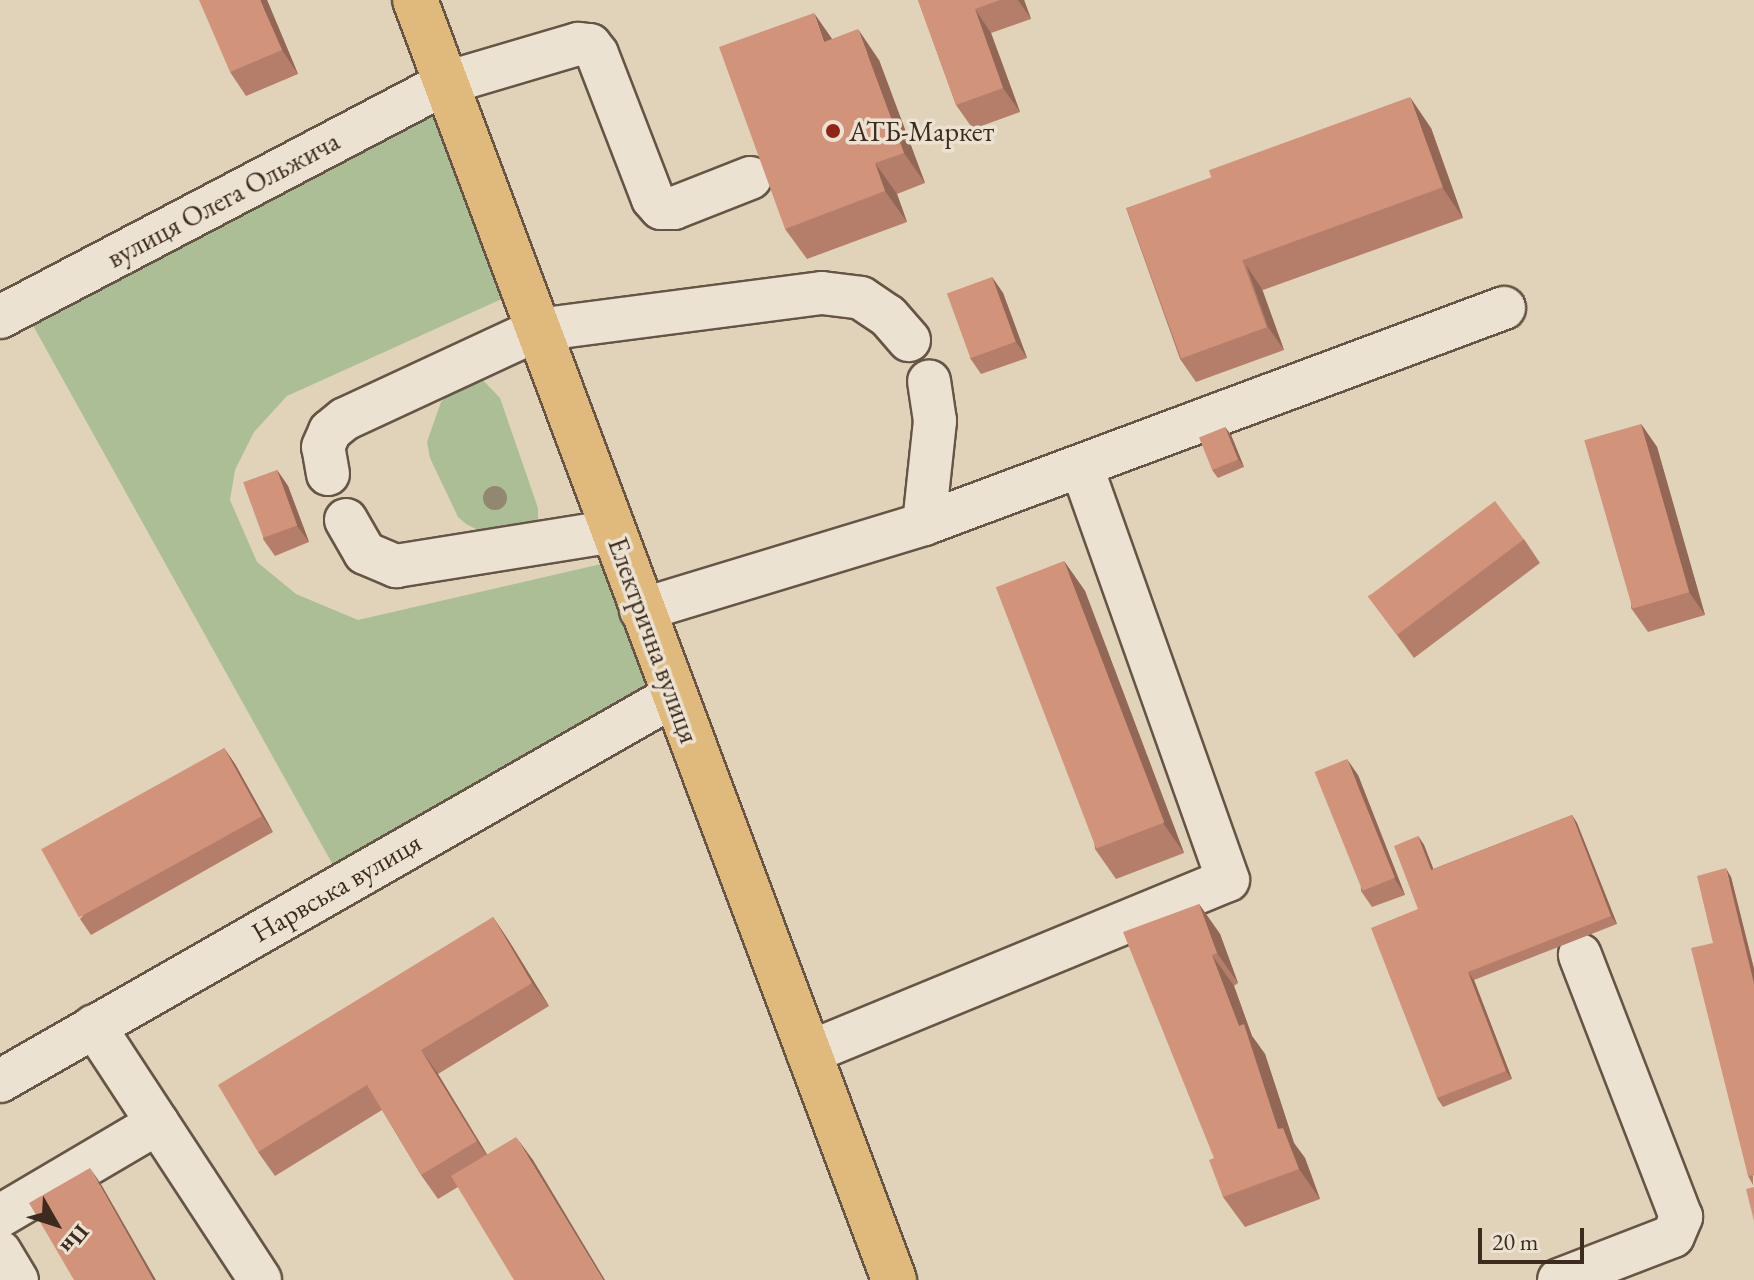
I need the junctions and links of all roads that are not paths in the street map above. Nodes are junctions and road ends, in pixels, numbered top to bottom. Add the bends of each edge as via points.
1 (415, 0) edge
2 (446, 83) junction
3 (750, 178) dead end
4 (1504, 308) dead end
5 (0, 317) edge
6 (537, 330) junction
7 (909, 340) dead end
8 (929, 381) dead end
9 (1081, 466) junction
10 (328, 474) dead end
11 (346, 520) dead end
12 (924, 524) junction
13 (614, 531) junction
14 (641, 610) junction
15 (673, 696) junction
16 (1580, 955) dead end
17 (94, 1026) junction
18 (808, 1053) junction
19 (0, 1081) edge
20 (158, 1123) junction
21 (0, 1216) edge
22 (0, 1252) edge
23 (17, 1280) edge
24 (260, 1280) edge
25 (894, 1280) edge
26 (1559, 1280) edge

1 - 2 main road, Електрична вулиця
2 - 3 street, вулиця Олега Ольжича via 590,45 661,208 674,208
2 - 5 street, вулиця Олега Ольжича
2 - 6 main road, Електрична вулиця
4 - 9 street
6 - 7 street via 822,293 861,298 888,316
6 - 10 street via 345,419 330,431 323,447
6 - 13 main road, Електрична вулиця
8 - 12 street via 935,421
9 - 12 street
9 - 18 street via 1228,880
11 - 13 street via 365,553 396,566
12 - 14 street
13 - 14 main road, Електрична вулиця
14 - 15 main road, Електрична вулиця
15 - 17 street, Нарвська вулиця
15 - 18 main road, Електрична вулиця
16 - 26 street via 1681,1217 1673,1236
17 - 19 street, Нарвська вулиця
17 - 20 street
18 - 25 main road, Електрична вулиця
20 - 21 street
20 - 24 street
22 - 23 street

